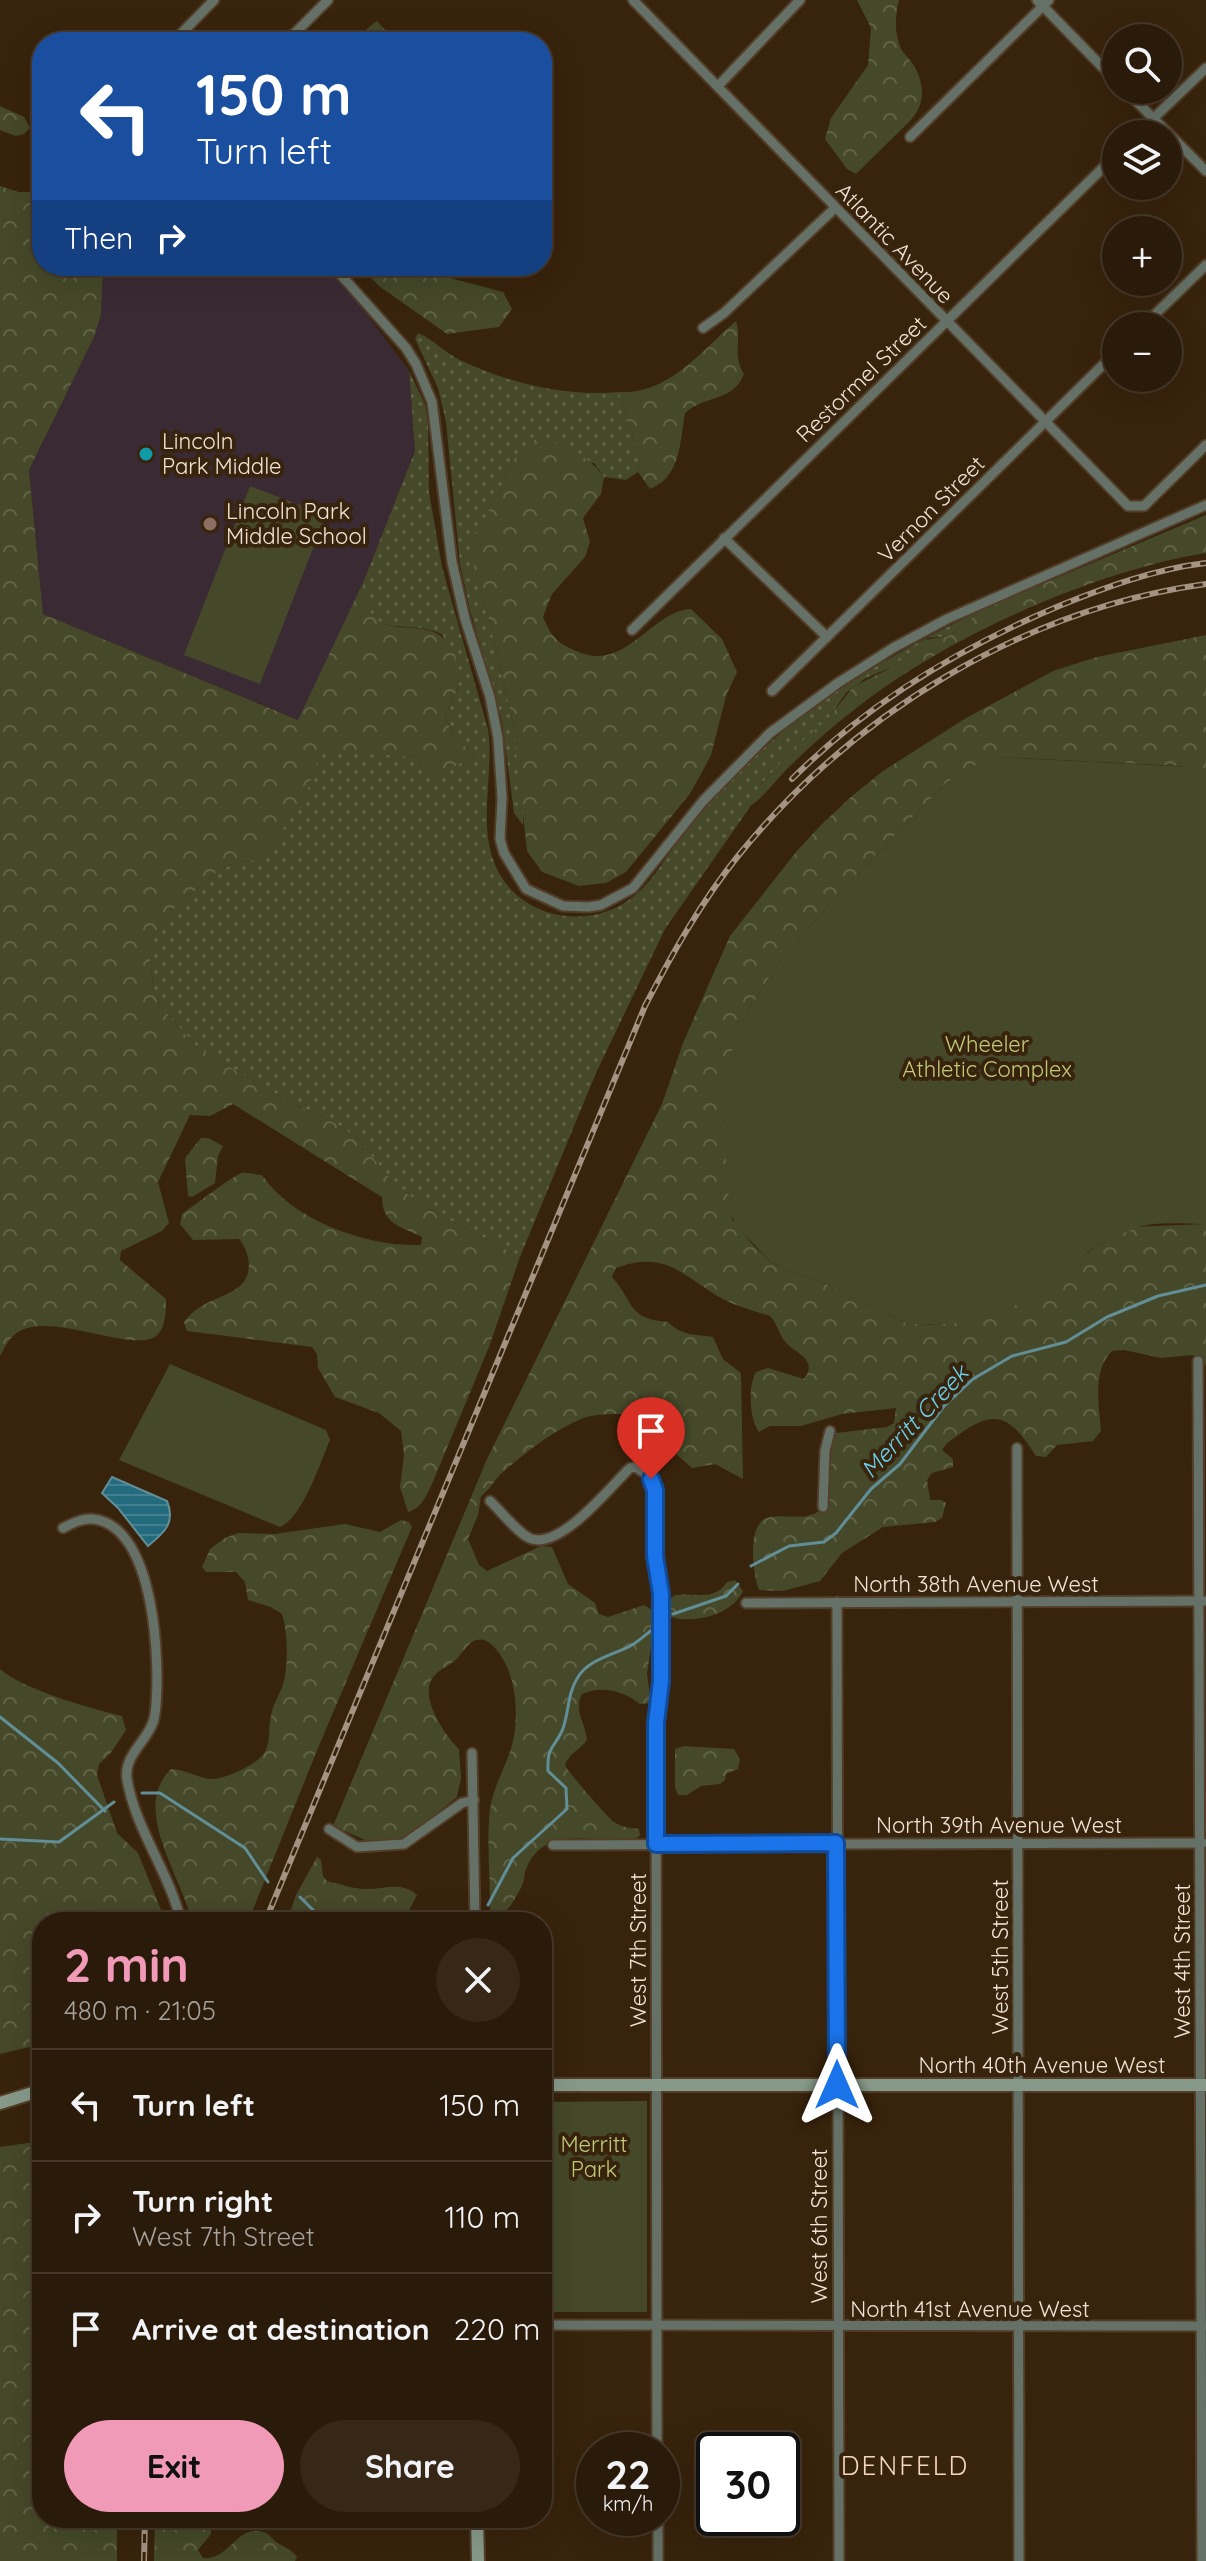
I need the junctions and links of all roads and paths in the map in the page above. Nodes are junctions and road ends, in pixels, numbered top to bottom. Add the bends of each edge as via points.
1 (214, 0) edge
2 (328, 0) edge
3 (633, 0) edge
4 (800, 0) edge
5 (1043, 2) edge
6 (183, 32) edge
7 (296, 32) edge
8 (1102, 66) edge
9 (1206, 68) edge
10 (718, 86) junction
11 (1139, 104) edge
12 (1153, 118) junction
13 (910, 137) dead end
14 (1102, 169) edge
15 (1206, 171) edge
16 (835, 208) junction
17 (1206, 265) edge
18 (342, 276) edge
19 (1157, 312) edge
20 (946, 321) junction
21 (703, 328) dead end
22 (1102, 366) edge
23 (1045, 422) junction
24 (1206, 445) edge
25 (1206, 505) edge
26 (724, 538) junction
27 (632, 630) dead end
28 (827, 637) junction
29 (772, 691) dead end
30 (1198, 1361) dead end
31 (830, 1431) dead end
32 (1017, 1448) dead end
33 (490, 1501) dead end
34 (823, 1507) dead end
35 (63, 1528) dead end
36 (1202, 1601) edge
37 (837, 1602) junction
38 (1017, 1602) junction
39 (746, 1603) dead end
40 (472, 1753) dead end
41 (474, 1800) junction
42 (329, 1829) dead end
43 (1018, 1842) junction
44 (836, 1843) junction
45 (1203, 1843) edge
46 (656, 1844) junction
47 (553, 1845) dead end
48 (177, 1912) edge
49 (475, 1912) edge
50 (552, 2085) edge
51 (656, 2085) junction
52 (837, 2085) junction
53 (1019, 2085) junction
54 (1203, 2085) edge
55 (32, 2093) edge
56 (0, 2103) edge
57 (552, 2325) edge
58 (657, 2326) junction
59 (1019, 2326) junction
60 (1204, 2326) edge
61 (837, 2327) junction
62 (657, 2432) edge
63 (477, 2528) edge
64 (658, 2536) edge
65 (478, 2561) edge
66 (658, 2561) edge
67 (839, 2561) edge
68 (1019, 2561) edge
69 (1202, 2561) edge

1 - 6 street
2 - 7 street
3 - 10 street, Atlantic Avenue
4 - 10 street
5 - 8 street
5 - 13 street
9 - 12 street
10 - 16 street, Atlantic Avenue
11 - 12 street
12 - 15 street
14 - 20 street, Restormel Street
16 - 20 street, Atlantic Avenue
16 - 21 street
17 - 19 street
18 - 25 street via 406,348 432,402 452,562 498,738 500,839 509,866 526,889 563,906 601,905 633,888 703,801 770,733 893,648
20 - 23 street, Atlantic Avenue
20 - 26 street, Restormel Street
22 - 23 street, Vernon Street
23 - 24 street, Atlantic Avenue via 1134,508 1148,503
23 - 28 street, Vernon Street
26 - 27 street, Restormel Street
26 - 28 street
28 - 29 street, Vernon Street
30 - 36 street, West 4th Street
31 - 34 street
32 - 38 street, West 5th Street
33 - 46 street, West 7th Street via 527,1537 549,1538 584,1515 630,1468 651,1479 661,1594
35 - 48 street via 79,1520 108,1524 125,1537 141,1565 154,1634 157,1691 152,1728 130,1758 127,1779
36 - 38 street, North 38th Avenue West
36 - 45 street, West 4th Street
37 - 38 street, North 38th Avenue West
37 - 39 street, North 38th Avenue West
37 - 44 street, West 6th Street
38 - 43 street, West 5th Street
40 - 41 street
41 - 42 street via 404,1844 357,1847
41 - 49 street
43 - 44 street, North 39th Avenue West
43 - 45 street, North 39th Avenue West
43 - 53 street, West 5th Street
44 - 46 street, North 39th Avenue West
44 - 52 street, West 6th Street
45 - 54 street, West 4th Street
46 - 47 street, North 39th Avenue West
46 - 51 street, West 7th Street
50 - 51 street, North 40th Avenue West
51 - 52 street, North 40th Avenue West
51 - 58 street, West 7th Street
52 - 53 street, North 40th Avenue West
52 - 61 street, West 6th Street
53 - 54 street, North 40th Avenue West
53 - 59 street, West 5th Street
54 - 60 street, West 4th Street
55 - 56 street
57 - 58 street, North 41st Avenue West
58 - 61 street, North 41st Avenue West
58 - 62 street, West 7th Street
59 - 60 street, North 41st Avenue West
59 - 61 street, North 41st Avenue West
59 - 68 street, West 5th Street
60 - 69 street, West 4th Street
61 - 67 street, West 6th Street
63 - 65 street
64 - 66 street

